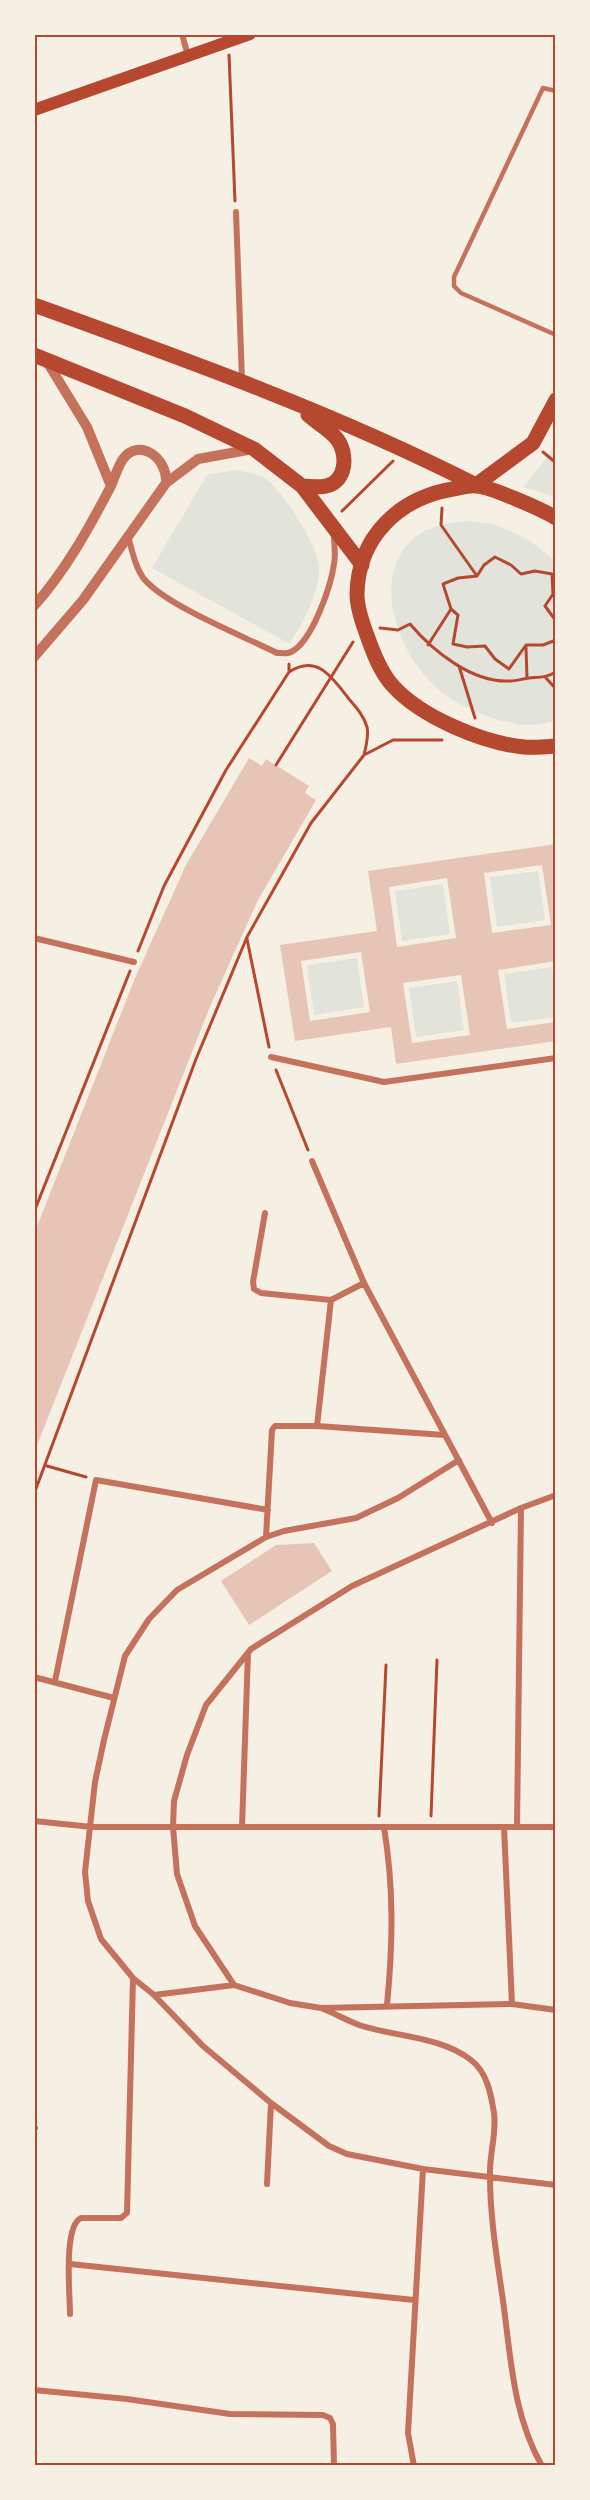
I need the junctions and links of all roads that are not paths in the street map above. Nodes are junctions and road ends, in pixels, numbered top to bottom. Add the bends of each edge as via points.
1 (182, 34) edge
2 (250, 34) edge
3 (188, 56) junction
4 (555, 91) edge
5 (34, 110) edge
6 (236, 212) road end
7 (34, 305) edge
8 (555, 335) edge
9 (40, 357) edge
10 (242, 383) junction
11 (555, 400) edge
12 (294, 404) junction
13 (254, 449) junction
14 (166, 483) junction
15 (476, 485) junction
16 (111, 486) junction
17 (302, 486) junction
18 (555, 518) edge
19 (332, 526) junction
20 (128, 536) junction
21 (362, 566) junction
22 (34, 606) edge
23 (34, 657) edge
24 (555, 747) edge
25 (34, 938) edge
26 (134, 962) road end
27 (271, 1057) dead end
28 (555, 1058) edge
29 (312, 1161) dead end
30 (265, 1213) dead end
31 (364, 1283) junction
32 (331, 1300) junction
33 (317, 1426) junction
34 (444, 1436) junction
35 (459, 1460) junction
36 (555, 1495) edge
37 (521, 1508) junction
38 (268, 1510) junction
39 (492, 1523) junction
40 (266, 1537) junction
41 (248, 1653) junction
42 (34, 1677) edge
43 (55, 1681) junction
44 (114, 1698) junction
45 (34, 1821) edge
46 (92, 1827) junction
47 (173, 1827) junction
48 (242, 1827) junction
49 (381, 1827) junction
50 (504, 1827) junction
51 (517, 1827) junction
52 (555, 1827) edge
53 (133, 1978) junction
54 (234, 1985) junction
55 (154, 1995) junction
56 (512, 2004) junction
57 (387, 2005) junction
58 (321, 2008) junction
59 (555, 2010) edge
60 (271, 2103) junction
61 (423, 2169) junction
62 (489, 2176) junction
63 (267, 2184) dead end
64 (555, 2185) edge
65 (70, 2264) junction
66 (414, 2301) junction
67 (70, 2314) dead end
68 (34, 2390) edge
69 (334, 2466) edge
70 (414, 2466) edge
71 (542, 2466) edge

1 - 3 street
2 - 3 main road
3 - 5 main road
4 - 8 lane via 543,88 454,277 454,286 461,292
6 - 10 street
7 - 10 main road
9 - 13 main road
9 - 16 street via 87,427
10 - 12 main road
11 - 15 main road via 533,443
12 - 15 main road via 405,449
12 - 17 main road via 335,436 345,455 345,466 336,481 328,486
13 - 14 street via 198,459
13 - 17 main road
14 - 16 street via 165,466 144,451 123,458
14 - 20 street
15 - 18 main road
15 - 21 main road via 412,502 387,519
16 - 22 street via 57,581
17 - 19 main road
19 - 20 street via 335,562 329,588 300,645 289,653 277,653 162,596 143,578
19 - 21 main road
20 - 23 street via 83,600
21 - 24 main road via 357,595 364,626 376,660 393,686 416,706 486,740 524,747
25 - 26 street
27 - 28 street via 384,1082
29 - 31 street
30 - 32 street via 255,1289 261,1293
31 - 32 street
31 - 34 street
32 - 33 street
33 - 34 street
33 - 38 street via 280,1425 272,1430
34 - 35 street
35 - 39 street
35 - 40 street via 398,1498 356,1518
36 - 37 street
37 - 39 street
37 - 51 street
38 - 40 street
38 - 43 street via 96,1480
39 - 41 street via 351,1586
40 - 44 street via 177,1590 163,1604 125,1656
41 - 47 street via 206,1705 174,1801
41 - 48 street
42 - 43 street
43 - 44 street
44 - 46 street via 95,1782
45 - 46 street
46 - 47 street
46 - 53 street via 85,1872 88,1900 102,1938
47 - 48 street
47 - 54 street via 177,1874 195,1926
48 - 49 street
49 - 50 street
49 - 57 street via 390,1866 393,1944
50 - 51 street
50 - 56 street
51 - 52 street
53 - 55 street
53 - 65 street via 127,2213 121,2218 76,2220
54 - 55 street
54 - 58 street via 290,2003
55 - 60 street via 203,2046
56 - 57 street
56 - 59 street
57 - 58 street
58 - 62 street via 360,2025 455,2049 473,2061 484,2074 494,2116
60 - 61 street via 329,2146 347,2154
60 - 63 street
61 - 62 street
61 - 66 street
62 - 64 street
62 - 71 street via 520,2416
65 - 66 street
65 - 67 street
66 - 70 street via 408,2433
68 - 69 street via 230,2414 324,2415 333,2424

